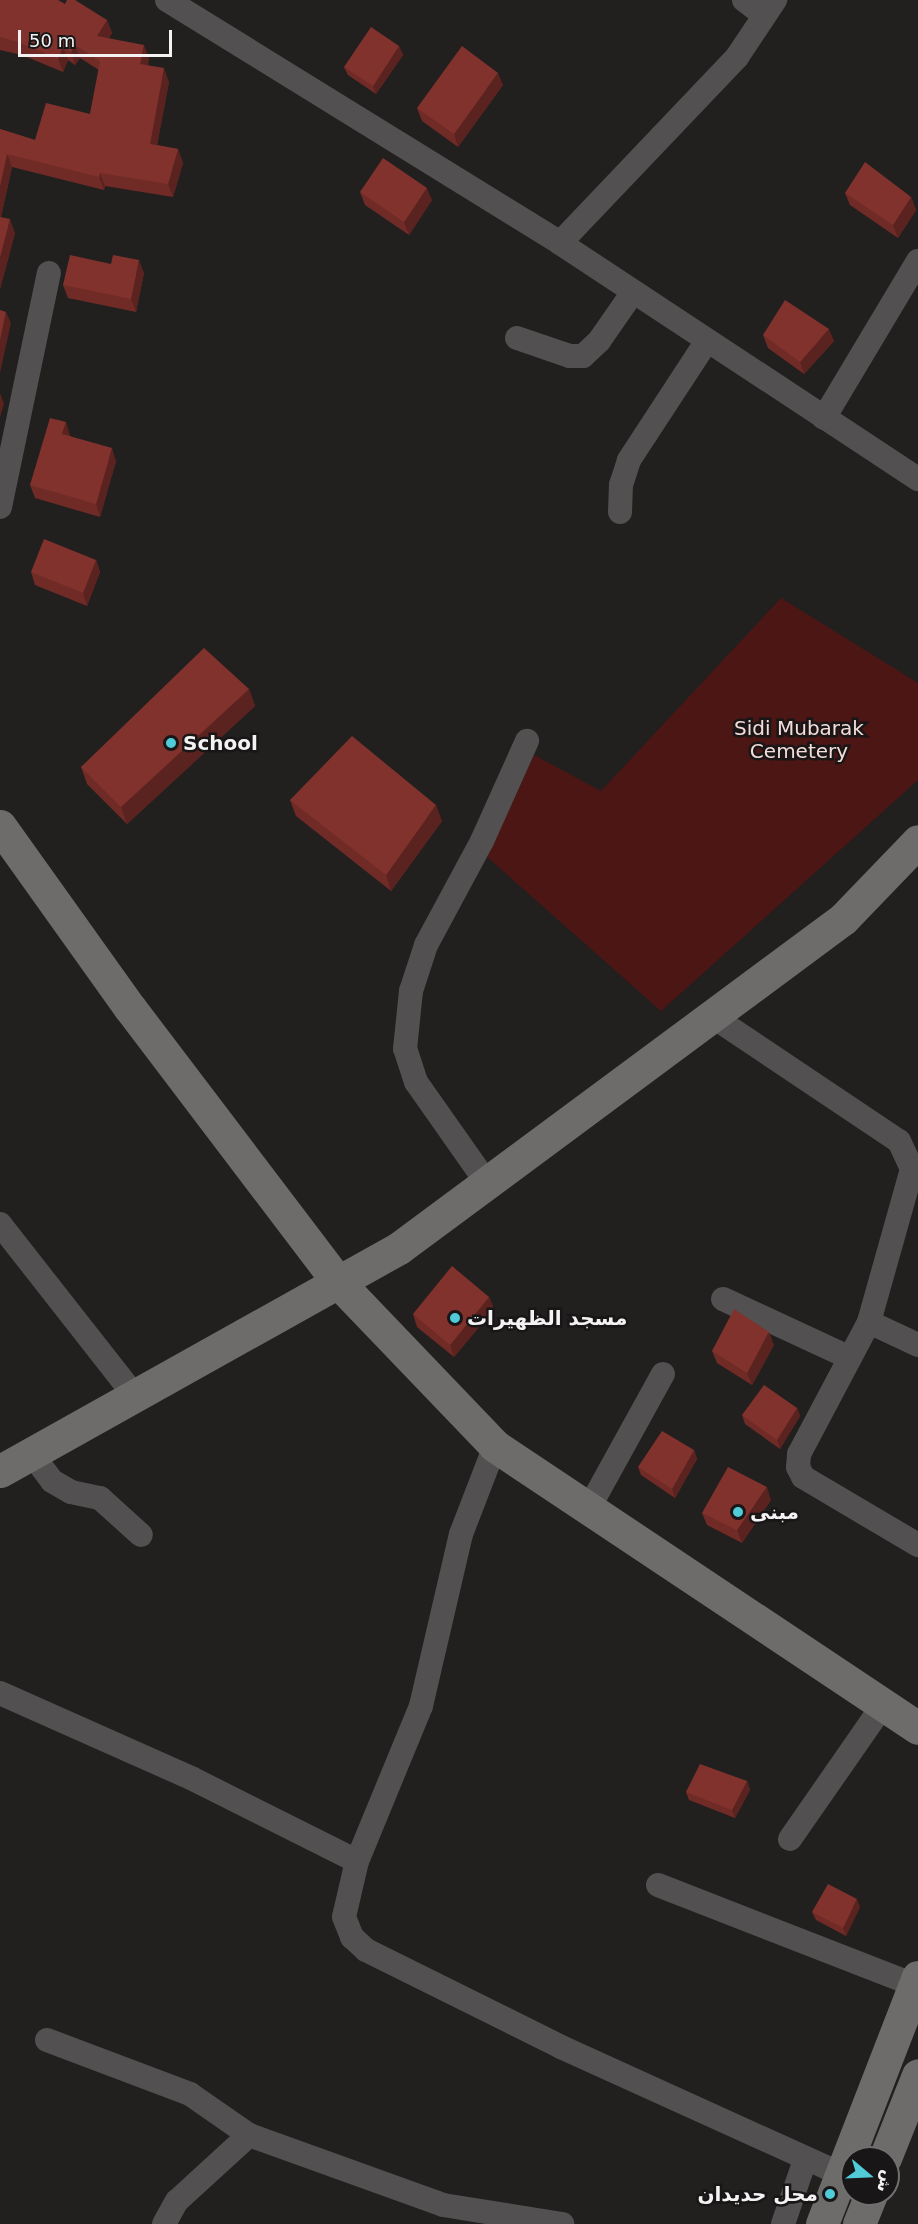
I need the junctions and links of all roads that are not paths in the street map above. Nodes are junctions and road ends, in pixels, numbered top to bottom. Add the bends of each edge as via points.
1 (167, 0) edge
2 (744, 0) edge
3 (769, 8) edge
4 (560, 243) junction
5 (918, 261) edge
6 (49, 273) dead end
7 (633, 292) junction
8 (517, 338) dead end
9 (707, 341) junction
10 (824, 418) junction
11 (918, 479) edge
12 (0, 507) edge
13 (620, 512) dead end
14 (528, 741) dead end
15 (0, 826) edge
16 (918, 841) edge
17 (712, 1016) junction
18 (487, 1182) junction
19 (0, 1224) edge
20 (337, 1281) junction
21 (723, 1299) dead end
22 (868, 1322) junction
23 (918, 1345) edge
24 (850, 1358) junction
25 (663, 1374) dead end
26 (134, 1395) junction
27 (495, 1446) junction
28 (31, 1453) junction
29 (0, 1471) edge
30 (589, 1508) junction
31 (141, 1535) dead end
32 (918, 1545) edge
33 (0, 1693) edge
34 (883, 1705) junction
35 (918, 1728) edge
36 (790, 1839) dead end
37 (357, 1862) junction
38 (658, 1885) dead end
39 (916, 1981) edge
40 (46, 2040) dead end
41 (918, 2075) edge
42 (249, 2135) junction
43 (890, 2146) edge
44 (805, 2160) junction
45 (839, 2173) junction
46 (866, 2206) edge
47 (164, 2224) edge
48 (562, 2224) edge
49 (783, 2224) edge
50 (822, 2224) edge
51 (859, 2224) edge

1 - 4 street
2 - 3 street
3 - 4 street via 737,57
4 - 7 street
5 - 10 street
6 - 12 street
7 - 8 street via 599,341 583,356 570,356
7 - 9 street
9 - 10 street
9 - 13 street via 629,460 621,484
10 - 11 street
14 - 18 street via 483,841 426,945 411,991 405,1049 416,1082
15 - 20 street via 130,1008
16 - 17 street via 843,919
17 - 18 street
17 - 22 street via 899,1142 912,1169
18 - 20 street via 399,1248
19 - 26 street
20 - 26 street
20 - 27 street
21 - 24 street
22 - 23 street
22 - 24 street
24 - 32 street via 799,1454 798,1467 803,1477
25 - 30 street
26 - 28 street
27 - 30 street
27 - 37 street via 461,1534 422,1706
28 - 29 street
28 - 31 street via 52,1481 71,1492 100,1498
30 - 34 street
33 - 37 street via 193,1779
34 - 35 street
34 - 36 street
37 - 44 street via 344,1917 352,1936 366,1950 561,2047
38 - 39 street
39 - 45 street
40 - 42 street via 190,2094
41 - 43 street
42 - 47 street via 177,2201
42 - 48 street via 443,2205
44 - 45 street
44 - 49 street
45 - 50 street
46 - 51 street

